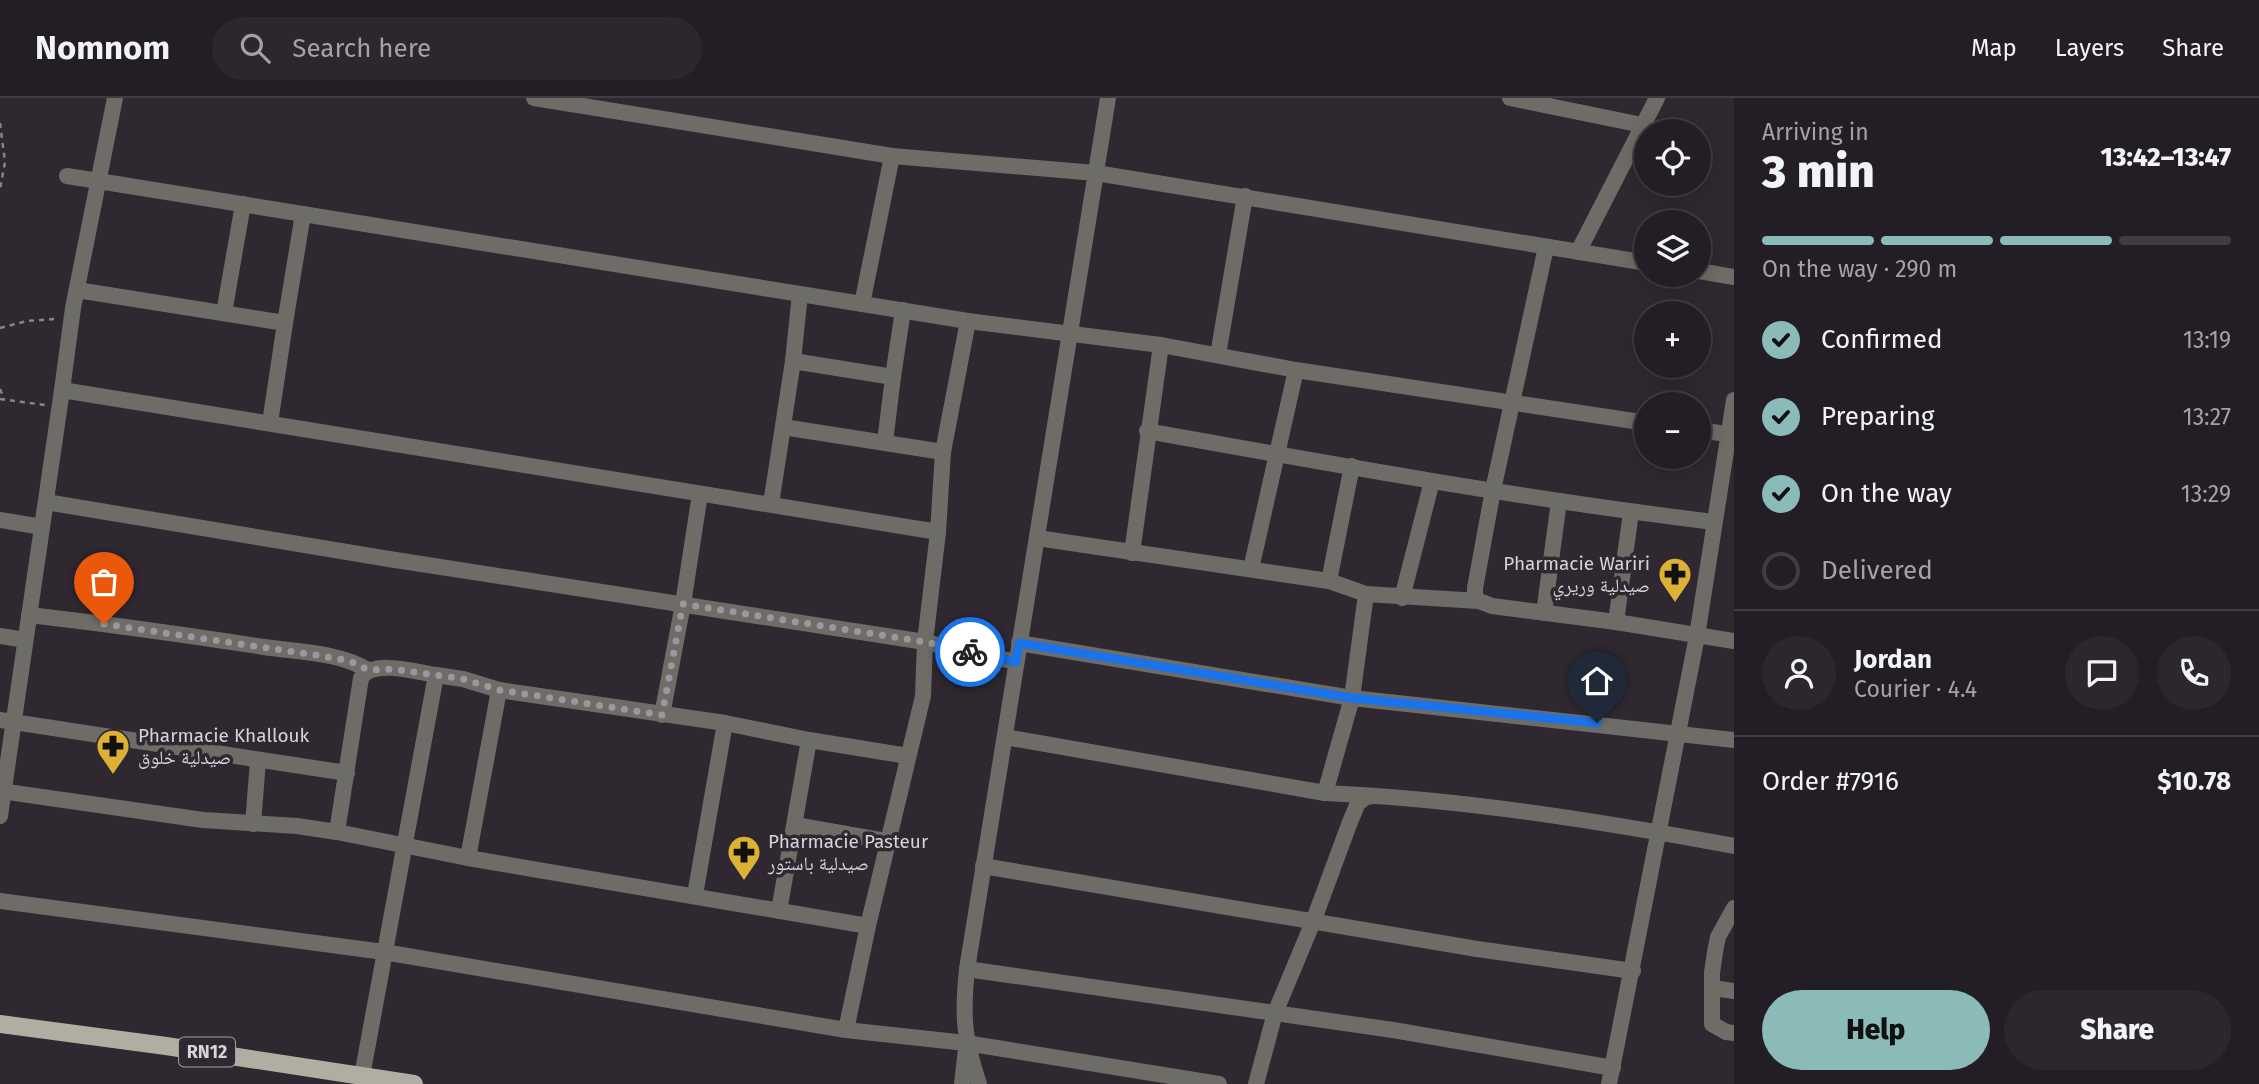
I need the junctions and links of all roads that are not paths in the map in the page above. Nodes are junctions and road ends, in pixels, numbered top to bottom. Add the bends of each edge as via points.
1 (115, 98) edge
2 (534, 98) edge
3 (1108, 98) edge
4 (1516, 98) edge
5 (1657, 98) edge
6 (1645, 119) edge
7 (1634, 123) edge
8 (1634, 141) edge
9 (892, 156) junction
10 (1096, 173) junction
11 (67, 176) dead end
12 (99, 181) junction
13 (1245, 196) junction
14 (243, 204) junction
15 (303, 214) junction
16 (1546, 247) junction
17 (1578, 252) junction
18 (1634, 261) edge
19 (1711, 273) edge
20 (1734, 277) edge
21 (78, 290) junction
22 (800, 294) junction
23 (862, 304) junction
24 (903, 310) junction
25 (224, 313) junction
26 (968, 321) junction
27 (285, 323) junction
28 (1069, 333) junction
29 (1161, 345) junction
30 (1218, 355) junction
31 (793, 361) junction
32 (1296, 370) junction
33 (893, 377) junction
34 (62, 390) junction
35 (1734, 400) edge
36 (1513, 404) junction
37 (1634, 421) edge
38 (270, 423) junction
39 (783, 427) junction
40 (1147, 431) junction
41 (1711, 432) edge
42 (1731, 435) edge
43 (885, 442) junction
44 (943, 452) junction
45 (1277, 454) junction
46 (1352, 466) junction
47 (1432, 481) junction
48 (1493, 490) junction
49 (700, 494) junction
50 (1559, 501) junction
51 (46, 502) junction
52 (771, 504) junction
53 (1631, 512) junction
54 (0, 520) edge
55 (1714, 522) junction
56 (42, 527) junction
57 (938, 532) junction
58 (1037, 538) junction
59 (1132, 553) junction
60 (1251, 569) junction
61 (1329, 581) junction
62 (1366, 594) junction
63 (1402, 598) junction
64 (1479, 601) junction
65 (683, 604) junction
66 (1544, 613) junction
67 (29, 615) junction
68 (1616, 622) junction
69 (0, 636) edge
70 (1697, 636) junction
71 (25, 640) junction
72 (1734, 641) edge
73 (925, 642) junction
74 (1019, 643) junction
75 (1016, 662) junction
76 (368, 670) junction
77 (436, 675) junction
78 (499, 690) junction
79 (1352, 698) junction
80 (662, 715) junction
81 (7, 721) edge
82 (725, 723) junction
83 (1679, 732) junction
84 (1005, 737) junction
85 (808, 740) junction
86 (1734, 740) edge
87 (908, 756) junction
88 (258, 761) junction
89 (347, 773) junction
90 (2, 792) edge
91 (1325, 793) junction
92 (1376, 795) junction
93 (0, 816) edge
94 (253, 824) junction
95 (795, 825) junction
96 (337, 832) junction
97 (1659, 832) junction
98 (886, 841) junction
99 (404, 843) junction
100 (1734, 846) edge
101 (468, 858) junction
102 (983, 866) junction
103 (695, 895) junction
104 (0, 901) edge
105 (1734, 908) edge
106 (779, 911) junction
107 (1313, 922) junction
108 (868, 926) junction
109 (384, 952) junction
110 (967, 969) junction
111 (1633, 971) junction
112 (1712, 988) junction
113 (1734, 991) edge
114 (1275, 1013) junction
115 (0, 1024) edge
116 (846, 1030) junction
117 (1734, 1033) edge
118 (966, 1044) junction
119 (362, 1076) junction
120 (1611, 1076) edge
121 (414, 1084) edge
122 (962, 1084) edge
123 (979, 1084) edge
124 (1219, 1084) edge
125 (1256, 1084) edge

1 - 12 street
2 - 9 street
3 - 10 street
4 - 7 street
5 - 6 street
8 - 17 street
9 - 10 street
9 - 23 street
10 - 13 street
10 - 28 street
11 - 12 street
12 - 14 street
12 - 21 street
13 - 16 street
13 - 30 street
14 - 15 street
14 - 25 street
15 - 22 street
15 - 27 street
16 - 17 street
16 - 36 street
17 - 18 street
19 - 20 street
21 - 25 street
21 - 34 street
22 - 23 street
22 - 31 street
23 - 24 street
24 - 26 street
24 - 33 street
25 - 27 street
26 - 28 street
26 - 44 street
27 - 38 street
28 - 29 street
28 - 58 street
29 - 30 street
29 - 40 street
30 - 32 street
31 - 33 street
31 - 39 street
32 - 36 street
32 - 45 street
33 - 43 street
34 - 38 street
34 - 51 street
35 - 42 street
36 - 37 street
36 - 48 street
38 - 49 street
39 - 43 street
39 - 52 street
40 - 45 street
40 - 59 street
41 - 42 street
42 - 55 street
43 - 44 street
44 - 57 street
45 - 46 street
45 - 60 street
46 - 47 street
46 - 61 street
47 - 48 street
47 - 63 street
48 - 50 street
48 - 64 street via 1475,588
49 - 52 street
49 - 65 street
50 - 53 street
50 - 66 street
51 - 56 street
51 - 65 street
52 - 57 street
53 - 55 street
53 - 68 street
54 - 56 street
55 - 70 street
56 - 67 street
57 - 73 street
58 - 59 street
58 - 74 street
59 - 60 street
60 - 61 street
61 - 62 street
62 - 63 street
62 - 79 street
63 - 64 street
64 - 66 street
65 - 73 street
65 - 80 street
66 - 68 street
67 - 71 street
67 - 76 street via 322,656
68 - 70 street
69 - 71 street
70 - 72 street
70 - 83 street
71 - 81 street
73 - 75 street
73 - 87 street via 923,696
74 - 75 street
74 - 79 street
75 - 84 street
76 - 77 street
76 - 89 street via 360,678
77 - 78 street
77 - 99 street
78 - 80 street
78 - 101 street
79 - 83 street
79 - 91 street
80 - 82 street
81 - 88 street
81 - 90 street
82 - 85 street
82 - 103 street
83 - 86 street
83 - 97 street
84 - 91 street
84 - 102 street
85 - 87 street
85 - 95 street
87 - 98 street
88 - 89 street
88 - 94 street
89 - 96 street
90 - 93 street
90 - 94 street
91 - 92 street
92 - 97 street
92 - 107 street via 1359,803
94 - 96 street
95 - 98 street
95 - 106 street
96 - 99 street
97 - 100 street
97 - 111 street
98 - 108 street
99 - 101 street
99 - 109 street
101 - 103 street
102 - 107 street
102 - 110 street
103 - 106 street
104 - 109 street
105 - 112 street via 1718,937
106 - 108 street
107 - 111 street
107 - 114 street
108 - 116 street
109 - 116 street
109 - 119 street
110 - 114 street
110 - 118 street
111 - 120 street
112 - 113 street
112 - 117 street via 1713,1024
114 - 120 street via 1393,1030
114 - 125 street
115 - 119 main road, RN12
116 - 118 street
118 - 122 street
118 - 123 street
118 - 124 street
119 - 121 main road, RN12

